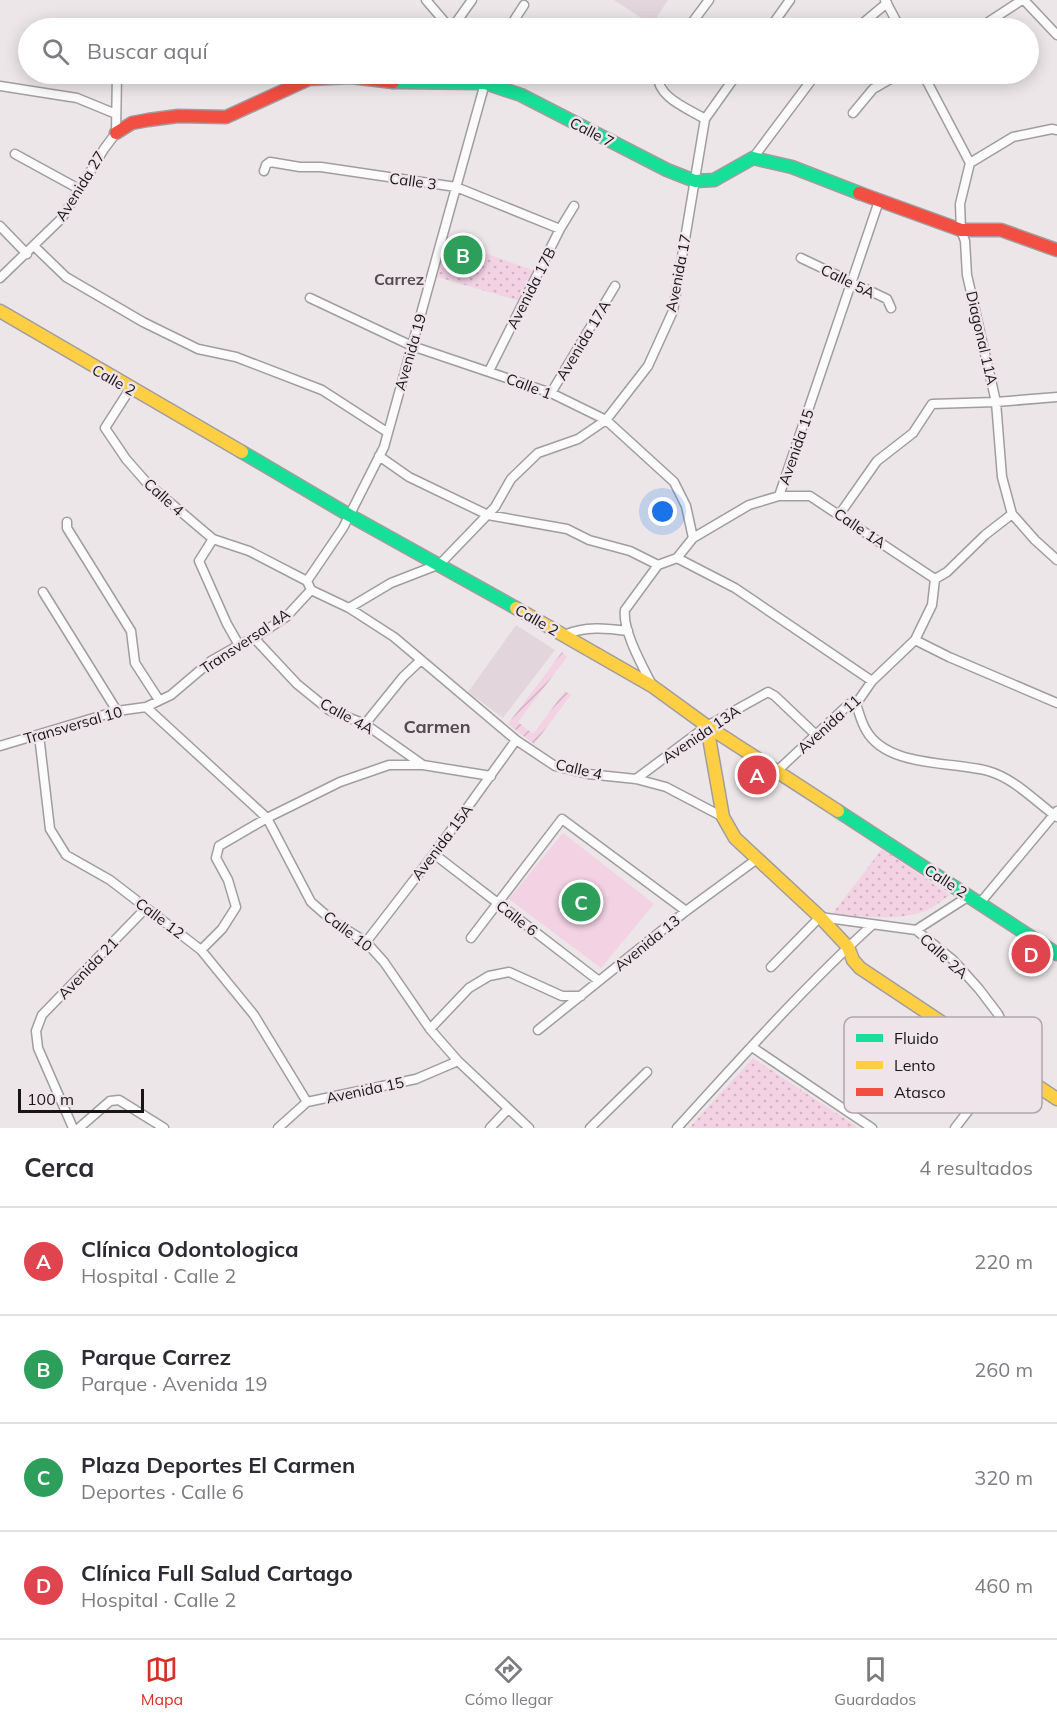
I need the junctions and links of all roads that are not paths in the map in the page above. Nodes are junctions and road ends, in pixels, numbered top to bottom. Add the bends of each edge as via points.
1 (426, 0) edge
2 (472, 0) edge
3 (709, 0) edge
4 (790, 0) edge
5 (1023, 0) edge
6 (886, 2) edge
7 (524, 5) dead end
8 (442, 18) edge
9 (458, 18) edge
10 (516, 18) edge
11 (696, 18) edge
12 (777, 18) edge
13 (868, 18) edge
14 (895, 18) edge
15 (995, 18) edge
16 (1057, 34) edge
17 (117, 84) edge
18 (300, 84) edge
19 (483, 84) edge
20 (498, 84) edge
21 (661, 84) edge
22 (730, 84) edge
23 (808, 84) edge
24 (882, 84) edge
25 (928, 84) edge
26 (0, 86) edge
27 (853, 113) dead end
28 (116, 114) junction
29 (705, 119) junction
30 (1057, 130) edge
31 (116, 133) junction
32 (15, 154) dead end
33 (753, 158) junction
34 (970, 163) junction
35 (264, 171) dead end
36 (695, 181) junction
37 (456, 187) junction
38 (80, 189) junction
39 (879, 201) junction
40 (574, 206) dead end
41 (0, 226) edge
42 (560, 229) junction
43 (962, 230) junction
44 (34, 247) junction
45 (1057, 250) edge
46 (27, 254) junction
47 (801, 258) dead end
48 (0, 278) edge
49 (851, 284) junction
50 (615, 286) dead end
51 (310, 298) dead end
52 (891, 308) dead end
53 (0, 312) edge
54 (412, 346) junction
55 (489, 371) junction
56 (130, 389) junction
57 (551, 393) junction
58 (1057, 397) edge
59 (996, 402) junction
60 (606, 420) junction
61 (387, 432) junction
62 (379, 456) junction
63 (779, 496) junction
64 (1012, 514) junction
65 (349, 515) junction
66 (488, 515) junction
67 (839, 515) junction
68 (67, 522) dead end
69 (693, 538) junction
70 (213, 539) junction
71 (677, 558) junction
72 (1057, 560) edge
73 (440, 564) junction
74 (658, 565) junction
75 (935, 579) junction
76 (309, 585) junction
77 (43, 592) dead end
78 (349, 608) junction
79 (628, 631) junction
80 (564, 635) junction
81 (254, 638) junction
82 (915, 640) junction
83 (238, 645) junction
84 (421, 660) junction
85 (872, 681) junction
86 (652, 686) junction
87 (159, 700) junction
88 (1057, 703) edge
89 (856, 704) junction
90 (146, 708) junction
91 (117, 711) junction
92 (365, 724) junction
93 (712, 733) junction
94 (39, 735) junction
95 (816, 735) junction
96 (516, 740) junction
97 (0, 746) edge
98 (423, 765) junction
99 (777, 771) junction
100 (491, 776) junction
101 (636, 779) junction
102 (1056, 814) edge
103 (723, 817) junction
104 (267, 818) junction
105 (434, 854) junction
106 (757, 859) junction
107 (975, 899) junction
108 (497, 902) junction
109 (146, 908) junction
110 (686, 911) junction
111 (820, 917) junction
112 (871, 926) junction
113 (916, 930) junction
114 (471, 938) dead end
115 (366, 942) junction
116 (848, 947) junction
117 (201, 950) junction
118 (1057, 954) edge
119 (771, 967) dead end
120 (599, 981) junction
121 (581, 996) junction
122 (933, 1017) edge
123 (999, 1017) edge
124 (430, 1029) junction
125 (538, 1030) dead end
126 (752, 1047) junction
127 (458, 1061) junction
128 (647, 1072) dead end
129 (1042, 1089) edge
130 (1057, 1099) edge
131 (307, 1102) junction
132 (507, 1109) junction
133 (844, 1109) edge
134 (850, 1113) edge
135 (967, 1113) edge
136 (73, 1128) edge
137 (79, 1128) edge
138 (164, 1128) edge
139 (278, 1128) edge
140 (490, 1128) edge
141 (529, 1128) edge
142 (590, 1128) edge
143 (677, 1128) edge
144 (872, 1128) edge
145 (955, 1128) edge

1 - 8 street
2 - 9 street
3 - 11 street
4 - 12 street
5 - 15 street
5 - 16 street
6 - 13 street
6 - 14 street
7 - 10 street
17 - 28 street
18 - 31 street, Calle 7 via 226,117 148,120 132,123
19 - 37 street, Avenida 19
20 - 36 street, Calle 7
21 - 29 street via 664,93
22 - 29 street, Avenida 17
23 - 33 street
24 - 27 street
25 - 34 street
26 - 28 street via 76,98
28 - 31 street
29 - 36 street, Avenida 17
30 - 34 street via 1013,137
31 - 38 street, Avenida 27
32 - 38 street
33 - 36 street via 714,180
33 - 39 street via 792,167
34 - 43 street, Diagonal 11A via 960,204
35 - 37 street, Calle 3 via 270,162
36 - 60 street, Avenida 17 via 673,311 648,366
37 - 42 street, Calle 3
37 - 54 street, Avenida 19
38 - 44 street, Avenida 27 via 62,218
39 - 43 street
39 - 49 street, Avenida 15
40 - 42 street, Avenida 17B
41 - 46 street
42 - 55 street, Avenida 17B
43 - 45 street via 1001,230
43 - 59 street, Diagonal 11A via 967,275
44 - 46 street, Avenida 27
44 - 61 street via 66,277 143,322 198,349 236,357 322,390
46 - 48 street, Avenida 27
47 - 49 street, Calle 5A
49 - 52 street, Calle 5A via 886,300
49 - 63 street, Avenida 15
50 - 57 street, Avenida 17A
51 - 54 street, Calle 1
53 - 56 street, Calle 2
54 - 55 street, Calle 1
54 - 61 street, Avenida 19
55 - 57 street, Calle 1
56 - 65 street, Calle 2
56 - 70 street, Calle 4 via 105,428 147,483
57 - 60 street, Calle 1
58 - 59 street
59 - 64 street, Diagonal 11A via 1002,477
59 - 67 street via 932,404 913,433 877,461
60 - 66 street, Avenida 17 via 578,439 538,453 511,479
60 - 69 street, Calle 1 via 674,482 686,507
61 - 62 street, Avenida 19
62 - 65 street, Avenida 19
62 - 66 street via 410,477
63 - 67 street, Calle 1A via 810,496
63 - 69 street, Avenida 15 via 748,505
64 - 72 street
64 - 75 street
65 - 73 street, Calle 2
65 - 76 street, Avenida 19
66 - 73 street, Avenida 17
66 - 74 street via 567,529
67 - 75 street, Calle 1A
68 - 87 street via 131,630 135,663
69 - 71 street, Avenida 15
70 - 76 street, Calle 4 via 249,551
70 - 83 street via 199,561
71 - 74 street
71 - 85 street via 735,588
73 - 78 street via 391,583
73 - 80 street, Calle 2
74 - 79 street via 625,610
75 - 82 street, Avenida 11 via 932,605
76 - 78 street, Calle 4
76 - 81 street, Transversal 4A via 286,617
77 - 91 street
78 - 84 street, Calle 4
79 - 80 street via 589,628
79 - 86 street
80 - 86 street, Calle 2
81 - 83 street, Transversal 4A
81 - 92 street, Calle 4A via 297,684 329,710
82 - 85 street, Avenida 11
82 - 88 street
83 - 87 street, Transversal 4A
84 - 92 street
84 - 96 street, Calle 4
85 - 89 street, Avenida 11
86 - 93 street, Calle 2
87 - 90 street, Transversal 4A
89 - 95 street, Avenida 11 via 849,704
89 - 102 street via 866,730 882,748 922,762 989,771
90 - 91 street, Transversal 10
90 - 104 street, Calle 10
91 - 94 street, Transversal 10
92 - 98 street, Calle 4A
93 - 95 street, Avenida 13A via 768,692
93 - 99 street, Calle 2
93 - 101 street, Avenida 13A
93 - 103 street
94 - 97 street, Transversal 10
94 - 109 street, Calle 12 via 50,829 66,855 110,880
95 - 99 street, Avenida 11
96 - 100 street, Avenida 15A
96 - 101 street, Calle 4 via 555,766
98 - 100 street, Calle 4A
98 - 104 street via 389,765 340,782
99 - 107 street, Calle 2
100 - 105 street, Avenida 15A
101 - 103 street, Calle 4 via 666,787
102 - 107 street
103 - 106 street, Calle 4 via 735,838
104 - 115 street, Calle 10 via 311,902
104 - 117 street via 219,846 216,858 236,907 222,929
105 - 108 street, Calle 6
105 - 115 street, Avenida 15A
106 - 110 street, Avenida 13
106 - 111 street, Calle 4
107 - 113 street
107 - 118 street, Calle 2
108 - 110 street via 562,819
108 - 114 street
108 - 120 street, Calle 6
109 - 117 street, Calle 12
109 - 136 street, Avenida 21 via 42,1015 36,1031 38,1048
110 - 120 street, Avenida 13
111 - 112 street, Calle 2A
111 - 116 street, Calle 4
111 - 119 street
112 - 113 street, Calle 2A
112 - 116 street
113 - 123 street, Calle 2A via 953,960
115 - 124 street, Calle 10
116 - 122 street, Calle 4 via 860,968
116 - 126 street
117 - 131 street, Calle 12 via 254,1015
120 - 121 street, Avenida 13
121 - 124 street via 562,996 509,972 489,976 469,988
121 - 125 street, Avenida 13
124 - 127 street, Calle 10
126 - 133 street
126 - 143 street
127 - 131 street, Avenida 15 via 416,1079
127 - 132 street, Calle 10
128 - 142 street
129 - 130 street, Calle 4
131 - 139 street, Avenida 15
132 - 140 street
132 - 141 street, Calle 10
134 - 144 street
135 - 145 street
137 - 138 street via 110,1101 119,1100

